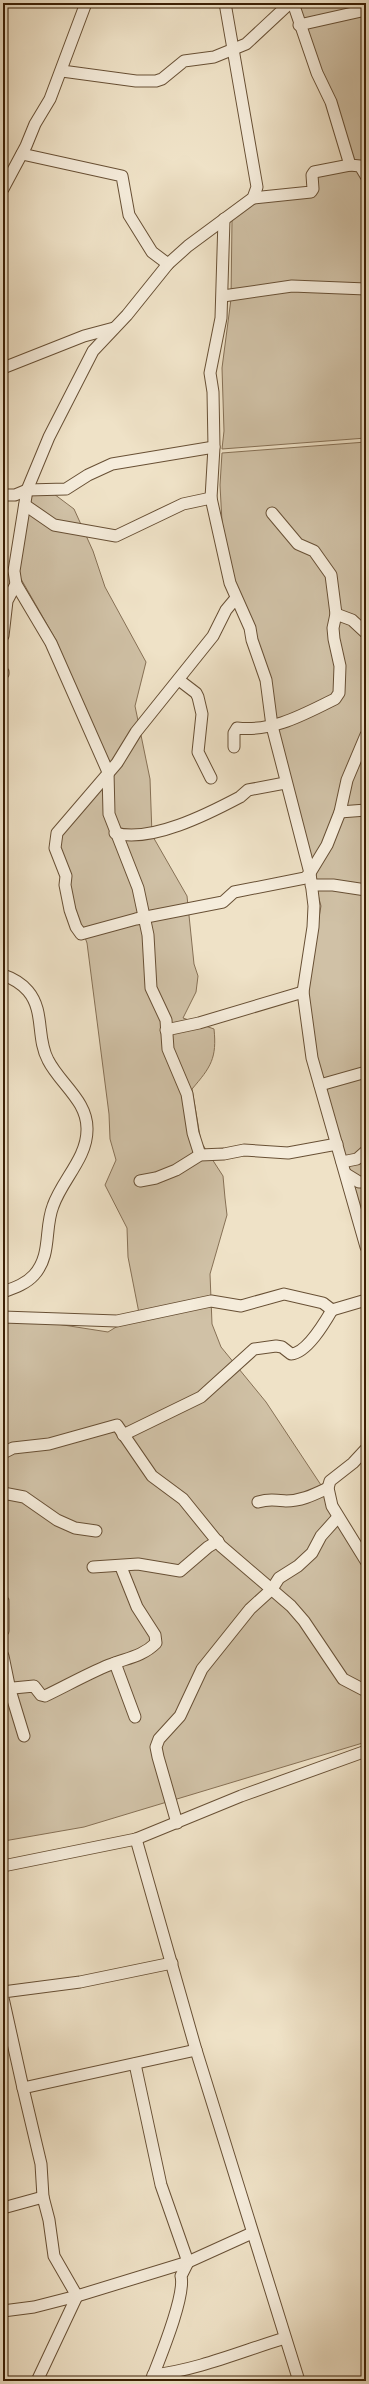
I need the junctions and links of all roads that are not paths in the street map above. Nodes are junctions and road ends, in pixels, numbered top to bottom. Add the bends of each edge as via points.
1 (86, 3) edge
2 (225, 3) edge
3 (291, 3) edge
4 (366, 10) edge
5 (299, 25) junction
6 (233, 50) junction
7 (62, 71) junction
8 (22, 154) junction
9 (350, 165) junction
10 (366, 176) edge
11 (3, 189) edge
12 (253, 198) junction
13 (224, 219) junction
14 (168, 264) junction
15 (366, 289) edge
16 (223, 296) junction
17 (114, 327) junction
18 (3, 368) edge
19 (214, 448) junction
20 (27, 490) junction
21 (3, 495) edge
22 (211, 498) junction
23 (25, 505) junction
24 (272, 513) dead end
25 (16, 584) junction
26 (236, 598) junction
27 (336, 614) junction
28 (366, 633) edge
29 (3, 636) edge
30 (179, 680) junction
31 (272, 726) junction
32 (366, 735) edge
33 (234, 747) dead end
34 (364, 751) edge
35 (108, 772) junction
36 (211, 778) dead end
37 (285, 783) junction
38 (366, 810) edge
39 (340, 812) junction
40 (115, 833) junction
41 (310, 873) junction
42 (311, 885) junction
43 (366, 890) edge
44 (145, 918) junction
45 (3, 975) edge
46 (303, 992) junction
47 (166, 1030) junction
48 (366, 1072) edge
49 (320, 1085) junction
50 (337, 1144) junction
51 (366, 1151) edge
52 (200, 1155) junction
53 (342, 1162) junction
54 (346, 1174) junction
55 (140, 1180) dead end
56 (366, 1182) edge
57 (366, 1247) edge
58 (3, 1292) edge
59 (366, 1300) edge
60 (332, 1310) junction
61 (3, 1318) edge
62 (123, 1435) junction
63 (366, 1449) edge
64 (3, 1453) edge
65 (328, 1488) junction
66 (3, 1493) edge
67 (258, 1502) dead end
68 (338, 1517) junction
69 (96, 1531) dead end
70 (218, 1541) junction
71 (366, 1561) edge
72 (120, 1567) junction
73 (93, 1568) dead end
74 (272, 1589) junction
75 (3, 1601) edge
76 (3, 1631) edge
77 (3, 1656) edge
78 (115, 1663) junction
79 (7, 1690) edge
80 (366, 1692) edge
81 (135, 1717) dead end
82 (24, 1736) dead end
83 (366, 1751) edge
84 (177, 1823) junction
85 (136, 1839) junction
86 (3, 1866) edge
87 (172, 1963) junction
88 (3, 1992) edge
89 (3, 1998) edge
90 (196, 2050) junction
91 (135, 2064) junction
92 (23, 2088) junction
93 (43, 2197) junction
94 (3, 2208) edge
95 (252, 2233) junction
96 (188, 2262) junction
97 (77, 2296) junction
98 (3, 2311) edge
99 (285, 2338) junction
100 (152, 2378) edge
101 (37, 2381) edge
102 (299, 2381) edge

1 - 7 street
2 - 6 street
3 - 5 street
3 - 6 street via 252,40
4 - 5 street
5 - 9 street via 331,102
6 - 7 street via 214,57 184,61 156,81 136,81
6 - 12 street via 257,187
7 - 8 street
8 - 11 street
8 - 14 street via 122,176 129,215 152,252
9 - 10 street via 360,166
9 - 12 street via 314,172 313,189 310,192
12 - 13 street
13 - 14 street
13 - 16 street
14 - 17 street
15 - 16 street via 292,286
16 - 19 street via 210,373
17 - 18 street
17 - 20 street via 93,351 49,437
19 - 20 street via 112,464 66,489
19 - 22 street
20 - 21 street via 15,495
20 - 23 street
22 - 23 street via 183,504 116,536 54,525
22 - 26 street
23 - 25 street via 14,571
24 - 27 street via 298,544 314,551 326,565 334,584
25 - 29 street via 7,602
25 - 35 street via 51,643
26 - 30 street via 226,610 213,636
26 - 31 street via 250,628 266,680
27 - 28 street via 352,620
27 - 31 street via 333,628 340,666 337,696 288,721
30 - 35 street via 136,732 117,763
30 - 36 street via 198,697 202,714 198,752
31 - 33 street via 237,728 234,733
31 - 37 street
32 - 34 street
34 - 39 street via 347,780
35 - 40 street via 109,814
35 - 44 street via 55,837 55,848 66,876 65,885 70,910 81,934
37 - 40 street via 248,790 240,797 180,826 128,837
37 - 41 street
38 - 39 street
39 - 41 street via 327,845
40 - 44 street via 138,888
41 - 42 street
41 - 44 street via 297,879 234,892 223,902
42 - 43 street
42 - 46 street via 313,927
44 - 47 street via 151,988 166,1020
45 - 58 street via 11,978 28,992 39,1012 41,1037 47,1058 84,1111 88,1129 86,1146 58,1192 50,1214 44,1259 34,1275 20,1286
46 - 47 street
46 - 49 street via 312,1058
47 - 52 street via 168,1049 187,1094 193,1133
48 - 49 street
49 - 50 street
50 - 52 street via 288,1153 244,1150
50 - 53 street
51 - 53 street via 357,1159
52 - 55 street via 176,1170 156,1178
53 - 54 street
54 - 56 street via 360,1182
54 - 57 street
59 - 60 street
60 - 61 street via 323,1303 284,1294 241,1306 211,1301 194,1303 117,1321
60 - 62 street via 320,1329 299,1351 292,1354 276,1346 254,1349 233,1366 221,1382 201,1397
62 - 64 street via 117,1425 49,1444 13,1448
62 - 70 street via 152,1476 183,1499
63 - 65 street via 330,1481
65 - 67 street via 304,1498 286,1501 268,1499
65 - 68 street via 328,1495
66 - 69 street via 24,1498 57,1520 75,1528
68 - 71 street
68 - 74 street via 321,1536 312,1553 279,1578
70 - 72 street via 180,1571 138,1564
70 - 74 street
72 - 73 street
72 - 78 street via 137,1607 152,1628 156,1643 143,1653
74 - 80 street via 304,1620 343,1679
74 - 84 street via 250,1609 202,1670 180,1716 159,1739 156,1747
75 - 76 street
77 - 79 street
78 - 79 street via 44,1696 34,1686
78 - 81 street
79 - 82 street
83 - 84 street via 241,1796
84 - 85 street
85 - 86 street
85 - 87 street
87 - 88 street via 80,1982
87 - 90 street
89 - 92 street
90 - 91 street
90 - 95 street
91 - 92 street
91 - 96 street via 161,2185
92 - 93 street via 41,2164
93 - 94 street
93 - 97 street via 54,2256
95 - 96 street
95 - 99 street
96 - 97 street
96 - 100 street via 181,2276 182,2290
97 - 98 street via 34,2307
97 - 101 street
99 - 100 street
99 - 102 street

